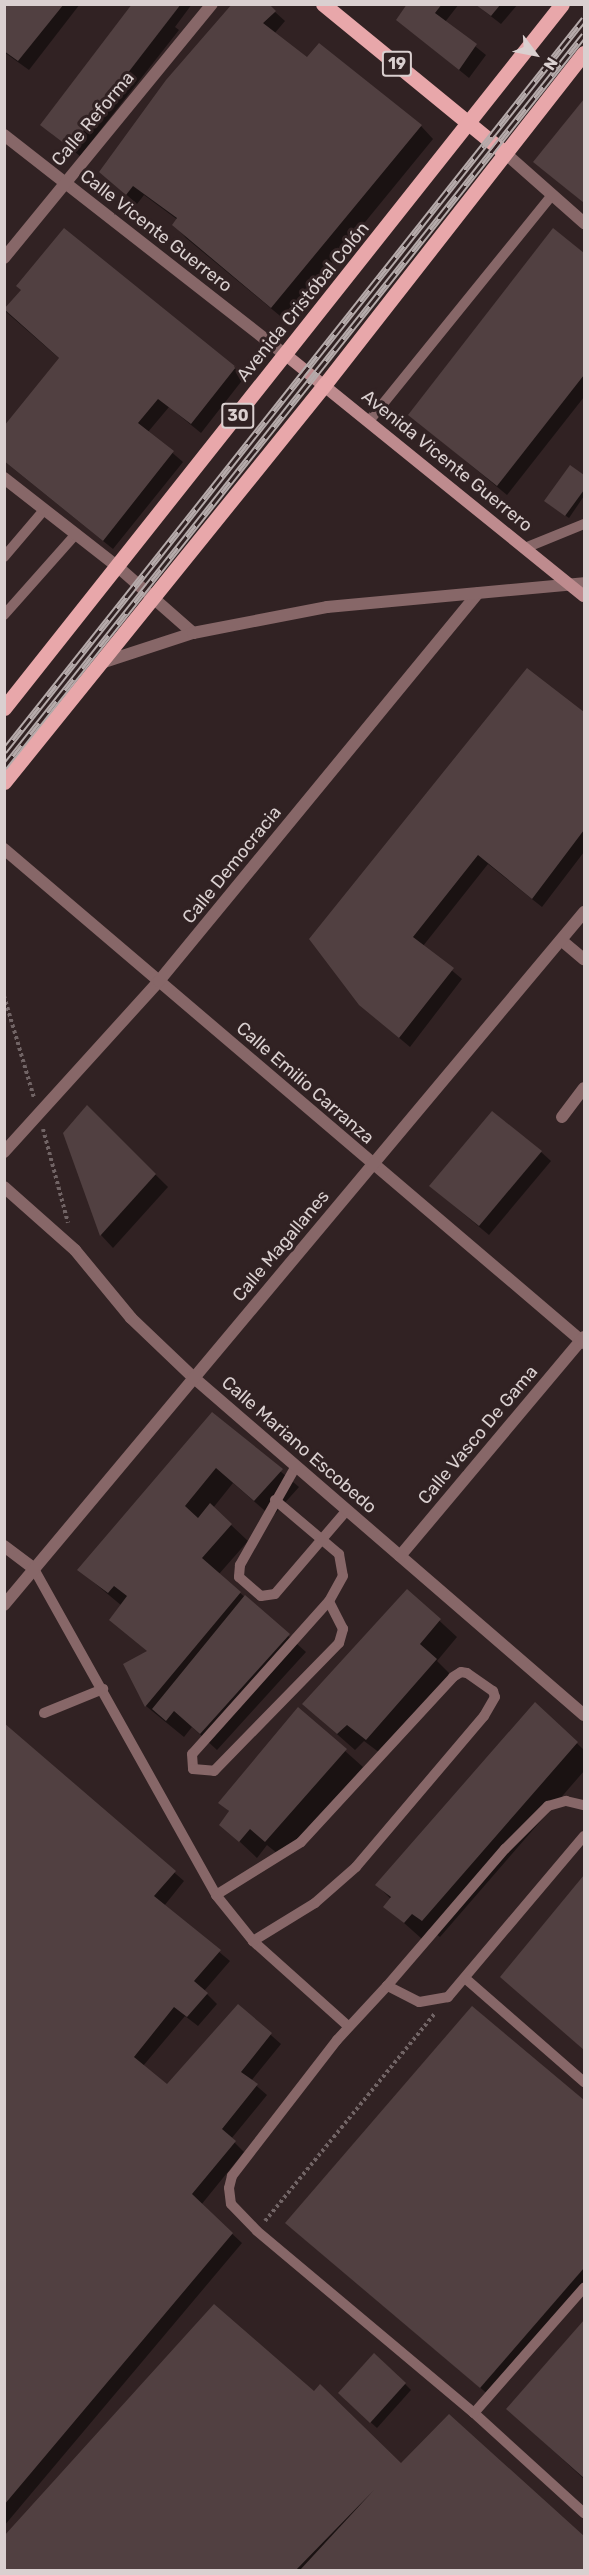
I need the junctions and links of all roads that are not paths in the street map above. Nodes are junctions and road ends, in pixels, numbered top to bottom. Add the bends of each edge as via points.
1 (212, 4) edge
2 (323, 4) edge
3 (562, 4) edge
4 (585, 53) edge
5 (471, 124) junction
6 (4, 135) edge
7 (505, 153) junction
8 (64, 182) junction
9 (552, 195) junction
10 (585, 223) edge
11 (4, 258) edge
12 (286, 355) junction
13 (325, 384) junction
14 (369, 421) junction
15 (4, 478) edge
16 (44, 510) junction
17 (585, 524) edge
18 (76, 534) junction
19 (525, 548) junction
20 (4, 557) edge
21 (118, 567) junction
22 (570, 584) junction
23 (585, 584) edge
24 (478, 593) junction
25 (585, 596) edge
26 (155, 598) junction
27 (4, 615) edge
28 (193, 633) junction
29 (101, 663) junction
30 (4, 708) edge
31 (4, 782) edge
32 (4, 849) edge
33 (585, 912) edge
34 (561, 940) junction
35 (585, 959) edge
36 (159, 981) junction
37 (585, 1088) edge
38 (561, 1117) dead end
39 (4, 1152) edge
40 (373, 1166) junction
41 (4, 1187) edge
42 (584, 1340) edge
43 (193, 1377) junction
44 (296, 1466) junction
45 (275, 1500) junction
46 (347, 1510) junction
47 (324, 1540) junction
48 (4, 1546) edge
49 (400, 1556) junction
50 (34, 1569) junction
51 (330, 1601) junction
52 (4, 1605) edge
53 (103, 1689) junction
54 (44, 1713) dead end
55 (585, 1715) edge
56 (585, 1805) edge
57 (585, 1836) edge
58 (216, 1895) junction
59 (253, 1941) junction
60 (466, 1979) junction
61 (387, 1986) junction
62 (348, 2026) junction
63 (585, 2082) edge
64 (585, 2288) edge
65 (474, 2413) junction
66 (585, 2513) edge

1 - 8 street, Calle Reforma
2 - 5 main road, 19
3 - 5 main road, Avenida Cristóbal Colón / 30
4 - 7 main road, 30
5 - 7 main road, 19
5 - 12 main road, Avenida Cristóbal Colón / 30
6 - 8 street, Calle Vicente Guerrero
7 - 9 street, 19
7 - 13 main road, 30
8 - 11 street, Calle Reforma
8 - 12 street, Calle Vicente Guerrero
9 - 10 street, 19
9 - 14 lane
12 - 13 main road, Avenida Vicente Guerrero
12 - 21 main road, Avenida Cristóbal Colón / 30
13 - 14 main road, Avenida Vicente Guerrero
13 - 26 main road, 30
14 - 19 main road, Avenida Vicente Guerrero
15 - 16 street
16 - 18 street
16 - 20 lane
17 - 19 lane
18 - 21 street
18 - 27 lane
19 - 22 main road, Avenida Vicente Guerrero
21 - 26 street
21 - 30 main road, Avenida Cristóbal Colón / 30
22 - 23 street
22 - 24 street
22 - 25 main road, Avenida Vicente Guerrero
24 - 28 street via 327,607
24 - 36 street, Calle Democracia
26 - 28 street
26 - 29 main road, 30
28 - 29 street
29 - 31 main road, 30
32 - 36 street, Calle Emilio Carranza
33 - 34 street, Calle Magallanes
34 - 35 street
34 - 40 street, Calle Magallanes
36 - 39 street, Calle Democracia
36 - 40 street, Calle Emilio Carranza
37 - 38 street
40 - 42 street, Calle Emilio Carranza
40 - 43 street, Calle Magallanes
41 - 43 street, Calle Mariano Escobedo via 75,1250 130,1318
42 - 49 street, Calle Vasco De Gama
43 - 44 street, Calle Mariano Escobedo
43 - 50 street, Calle Magallanes
44 - 45 lane
44 - 46 street, Calle Mariano Escobedo
45 - 47 lane
45 - 47 lane via 238,1569 239,1577 261,1596 275,1594
46 - 47 lane
46 - 49 street, Calle Mariano Escobedo
47 - 51 lane via 339,1554 344,1570
48 - 50 street
49 - 55 street, Calle Mariano Escobedo
50 - 52 street, Calle Magallanes
50 - 53 lane
51 - 51 lane via 192,1754 193,1769 214,1771 339,1643 343,1629
53 - 54 lane
53 - 58 lane
56 - 61 lane via 566,1801 548,1806 505,1849
57 - 60 lane
58 - 59 lane
58 - 59 lane via 301,1842 461,1672 493,1691 495,1697 484,1716 356,1866 308,1908
59 - 62 lane
60 - 61 lane via 448,1997 419,2002
60 - 63 lane
61 - 62 lane
62 - 65 lane via 232,2176 231,2204 257,2231
64 - 65 lane
65 - 66 lane

